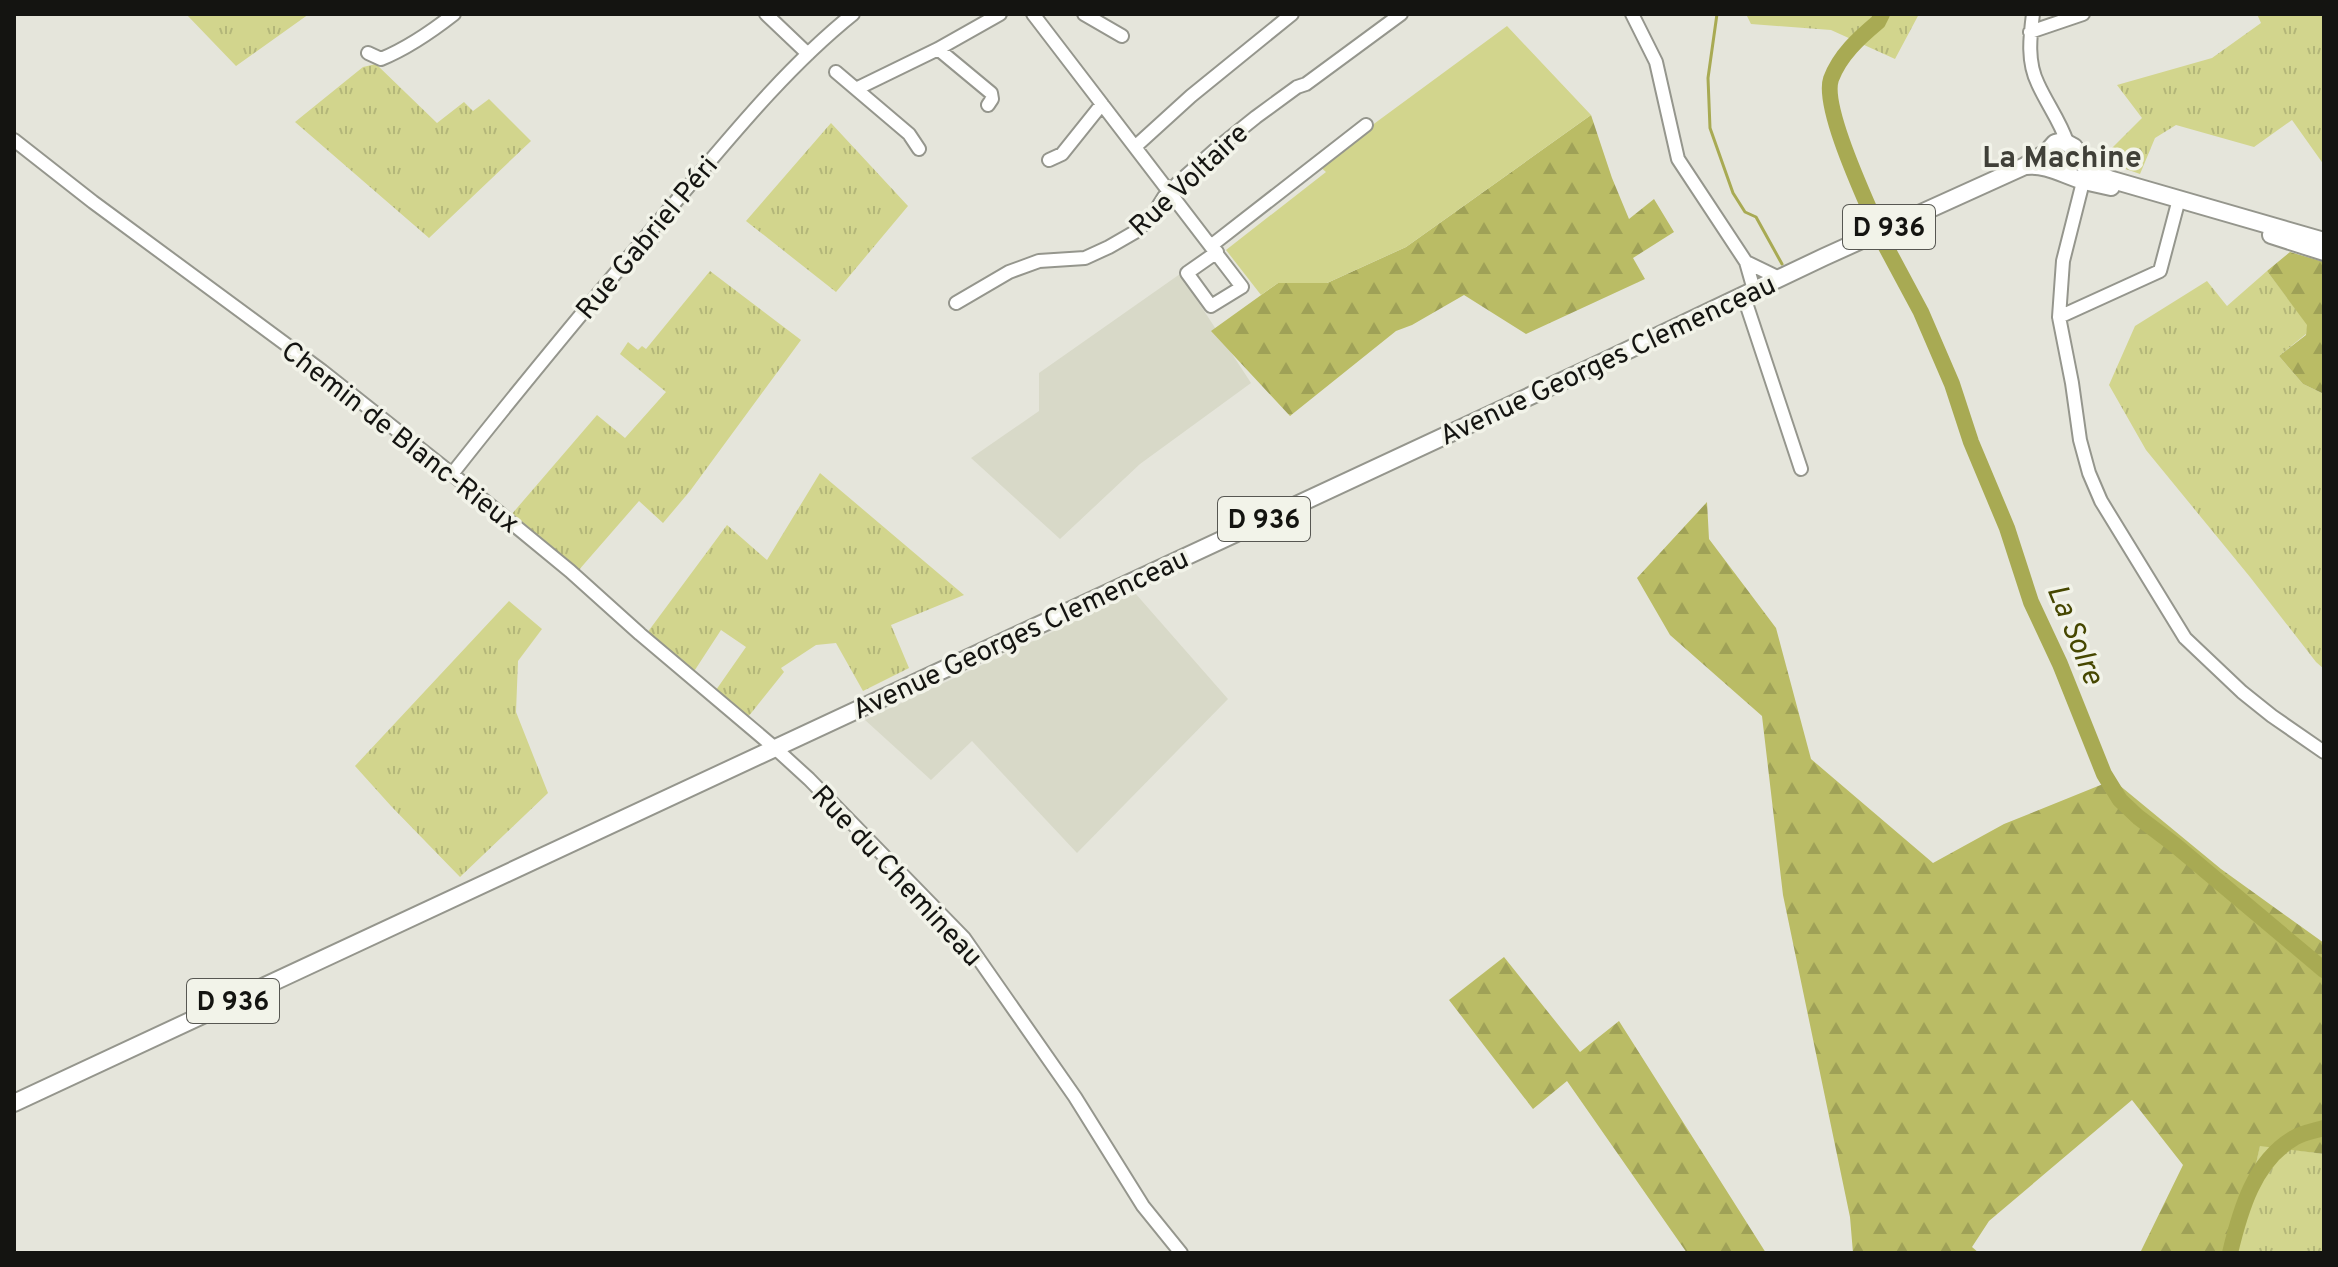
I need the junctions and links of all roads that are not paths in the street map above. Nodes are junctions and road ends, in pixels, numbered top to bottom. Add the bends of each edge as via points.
1 (454, 14) edge
2 (766, 14) edge
3 (853, 14) edge
4 (1000, 14) edge
5 (1033, 14) edge
6 (1084, 14) edge
7 (1292, 14) edge
8 (1401, 14) edge
9 (1632, 14) edge
10 (2033, 14) edge
11 (2083, 14) edge
12 (2030, 32) junction
13 (1122, 36) dead end
14 (938, 49) junction
15 (368, 53) dead end
16 (808, 54) junction
17 (836, 72) dead end
18 (858, 88) junction
19 (1102, 104) junction
20 (988, 105) dead end
21 (1366, 125) dead end
22 (14, 140) edge
23 (1136, 146) junction
24 (919, 149) dead end
25 (1049, 160) dead end
26 (2066, 160) junction
27 (1170, 191) junction
28 (2179, 203) junction
29 (2324, 241) edge
30 (1214, 249) junction
31 (2324, 252) edge
32 (1746, 262) junction
33 (1779, 278) junction
34 (1748, 292) junction
35 (956, 303) dead end
36 (2059, 317) junction
37 (1801, 469) dead end
38 (452, 474) junction
39 (775, 748) junction
40 (2324, 752) edge
41 (14, 1103) edge
42 (1181, 1253) edge

1 - 15 street via 398,52 381,59
2 - 16 street
3 - 16 street, Rue Gabriel Péri
4 - 14 street
5 - 19 street
6 - 13 street
7 - 23 street
8 - 27 street, Rue Voltaire via 1256,117
9 - 32 street via 1656,62 1678,159
10 - 12 street
11 - 12 street
12 - 26 street via 2033,73 2060,123
14 - 18 street
14 - 20 street via 991,93
16 - 38 street, Rue Gabriel Péri via 589,303
17 - 18 street
18 - 24 street
19 - 23 street
19 - 25 street via 1062,154
21 - 30 street
22 - 38 street, Chemin de Blanc-Rieux
23 - 27 street
26 - 28 main road
26 - 33 main road, Avenue Georges Clemenceau / D 936 via 2025,166
26 - 36 street
27 - 30 street
27 - 35 street, Rue Voltaire via 1151,218 1109,247 1085,258 1039,261
28 - 29 main road
28 - 31 main road via 2194,214
28 - 36 street via 2160,271
30 - 30 street via 1242,287 1211,306 1187,273
32 - 33 street
32 - 34 street
33 - 34 main road, Avenue Georges Clemenceau / D 936
34 - 37 street
34 - 39 main road, Avenue Georges Clemenceau / D 936
36 - 40 street via 2089,473 2175,625 2272,716
38 - 39 street, Chemin de Blanc-Rieux
39 - 41 main road, Avenue Georges Clemenceau / D 936
39 - 42 street, Rue du Chemineau via 964,938 1143,1206

